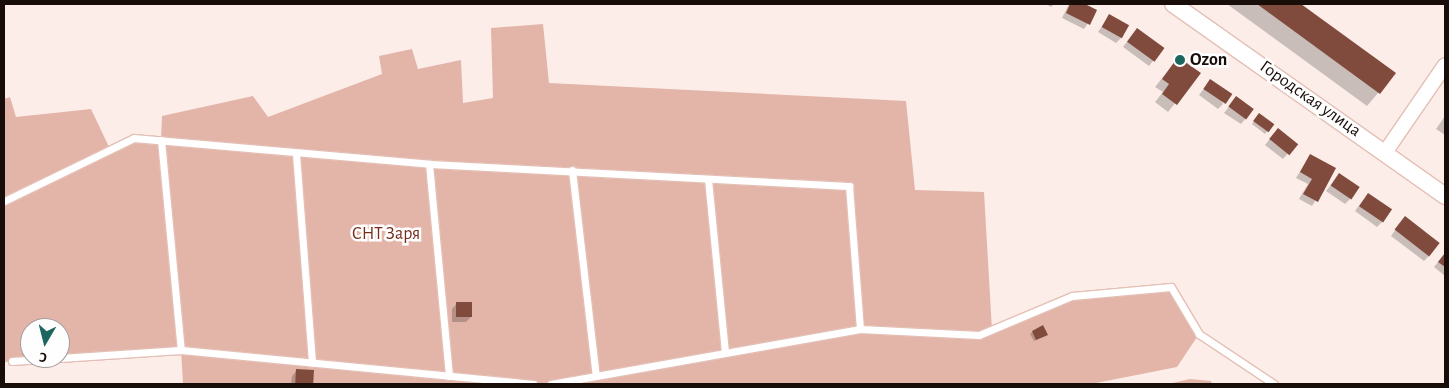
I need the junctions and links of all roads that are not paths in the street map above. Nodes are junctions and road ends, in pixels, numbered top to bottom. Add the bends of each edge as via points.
1 (1173, 4) edge
2 (1445, 65) edge
3 (161, 140) junction
4 (1386, 151) junction
5 (296, 154) junction
6 (428, 164) junction
7 (572, 170) junction
8 (708, 179) junction
9 (1445, 196) edge
10 (4, 201) edge
11 (860, 329) junction
12 (181, 350) junction
13 (726, 352) junction
14 (70, 357) edge
15 (20, 360) edge
16 (12, 361) dead end
17 (312, 362) junction
18 (450, 376) junction
19 (596, 376) junction
20 (533, 384) edge
21 (551, 384) edge
22 (1274, 384) edge

1 - 4 street, Городская улица
2 - 4 street
3 - 5 lane
3 - 10 lane via 134,138
3 - 12 lane
4 - 9 street, Городская улица
5 - 6 lane
5 - 17 lane
6 - 7 lane
6 - 18 lane
7 - 8 lane
7 - 19 lane
8 - 11 lane via 849,186
8 - 13 lane
11 - 13 lane
11 - 22 lane via 979,335 1072,296 1171,287 1200,334
12 - 14 lane
12 - 17 lane
13 - 19 lane
15 - 16 lane
17 - 18 lane
18 - 20 lane
19 - 21 lane

